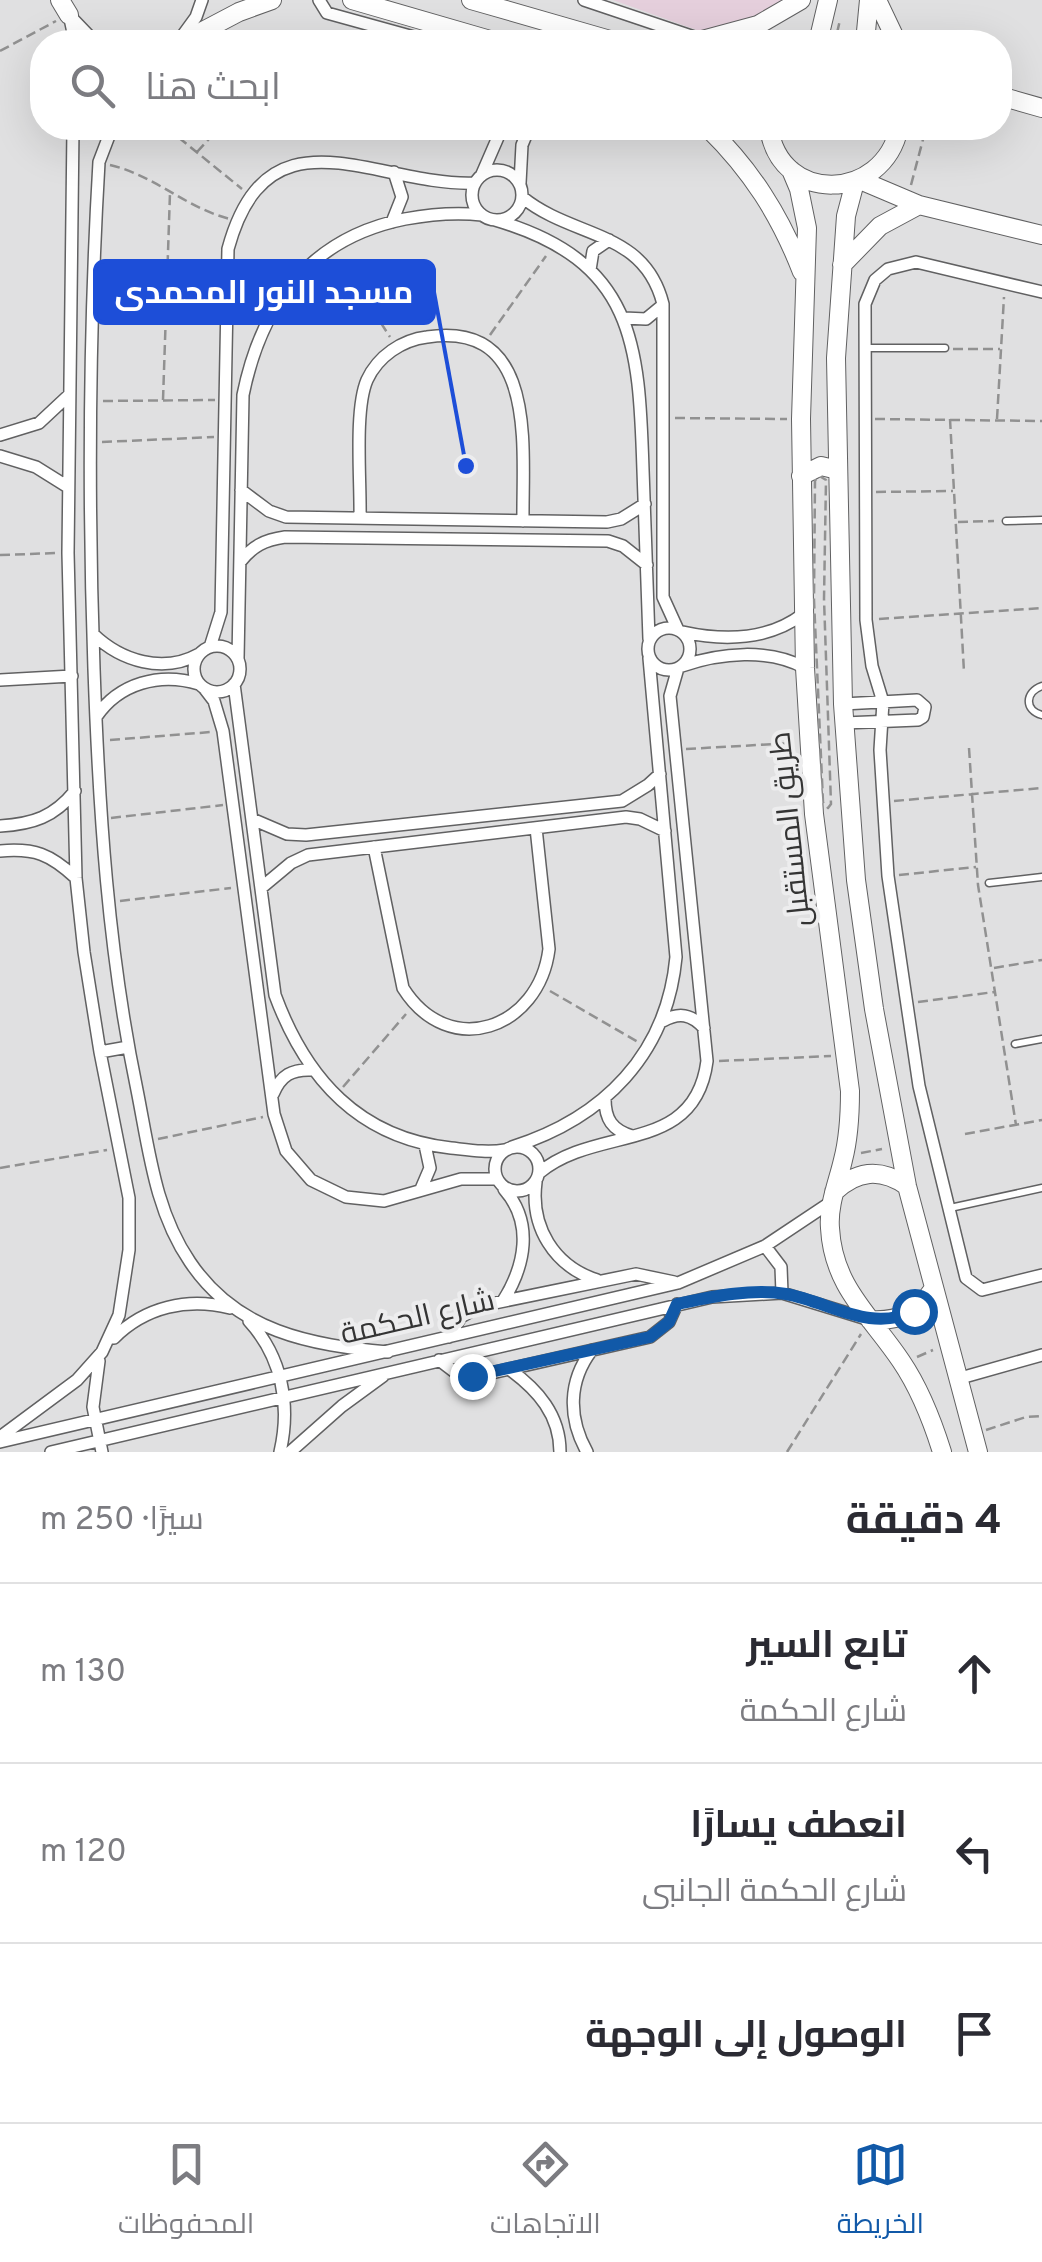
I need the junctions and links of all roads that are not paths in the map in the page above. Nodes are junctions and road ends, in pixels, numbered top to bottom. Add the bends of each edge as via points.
1 (202, 0) edge
2 (272, 0) edge
3 (319, 0) edge
4 (352, 0) edge
5 (471, 0) edge
6 (584, 0) edge
7 (801, 0) edge
8 (828, 0) edge
9 (873, 0) edge
10 (65, 5) edge
11 (72, 30) edge
12 (85, 30) edge
13 (187, 30) edge
14 (204, 30) edge
15 (389, 30) edge
16 (456, 30) edge
17 (575, 30) edge
18 (668, 30) edge
19 (741, 30) edge
20 (821, 30) edge
21 (867, 30) edge
22 (890, 30) edge
23 (1012, 99) edge
24 (1042, 108) edge
25 (74, 140) edge
26 (107, 140) edge
27 (498, 140) edge
28 (525, 140) edge
29 (720, 140) edge
30 (763, 140) edge
31 (772, 140) edge
32 (895, 140) edge
33 (776, 152) junction
34 (791, 170) junction
35 (394, 172) junction
36 (478, 180) junction
37 (858, 181) junction
38 (521, 192) junction
39 (913, 203) junction
40 (489, 217) junction
41 (392, 222) junction
42 (1042, 234) edge
43 (609, 240) junction
44 (70, 255) junction
45 (94, 255) junction
46 (842, 266) junction
47 (590, 270) junction
48 (804, 280) junction
49 (228, 283) junction
50 (1042, 292) edge
51 (278, 303) junction
52 (663, 304) junction
53 (624, 318) junction
54 (864, 348) junction
55 (945, 348) road end
56 (69, 395) junction
57 (0, 435) edge
58 (0, 456) edge
59 (838, 470) junction
60 (801, 476) junction
61 (68, 486) junction
62 (241, 490) junction
63 (644, 504) junction
64 (360, 518) junction
65 (427, 519) junction
66 (523, 520) junction
67 (1042, 520) edge
68 (1006, 521) road end
69 (428, 538) junction
70 (240, 562) junction
71 (647, 565) junction
72 (91, 576) junction
73 (68, 577) junction
74 (807, 605) junction
75 (680, 631) junction
76 (93, 634) junction
77 (649, 639) junction
78 (204, 650) junction
79 (649, 658) junction
80 (238, 659) junction
81 (680, 667) junction
82 (805, 668) junction
83 (72, 676) junction
84 (0, 680) edge
85 (234, 684) junction
86 (202, 686) junction
87 (1042, 686) edge
88 (882, 702) junction
89 (843, 714) junction
90 (1042, 715) edge
91 (96, 716) junction
92 (882, 722) junction
93 (660, 774) junction
94 (75, 790) junction
95 (850, 808) junction
96 (814, 814) junction
97 (252, 818) junction
98 (450, 819) junction
99 (0, 826) edge
100 (536, 828) junction
101 (327, 832) junction
102 (665, 832) junction
103 (452, 838) junction
104 (374, 847) junction
105 (0, 851) edge
106 (330, 853) junction
107 (1042, 877) edge
108 (76, 878) junction
109 (989, 883) dead end
110 (260, 888) junction
111 (663, 1021) junction
112 (704, 1028) junction
113 (1042, 1039) edge
114 (1015, 1044) dead end
115 (128, 1046) junction
116 (100, 1052) junction
117 (312, 1070) junction
118 (273, 1094) junction
119 (605, 1099) junction
120 (632, 1136) junction
121 (424, 1145) junction
122 (509, 1149) junction
123 (538, 1177) junction
124 (500, 1182) junction
125 (907, 1186) junction
126 (1042, 1188) edge
127 (421, 1189) junction
128 (833, 1198) junction
129 (948, 1208) junction
130 (765, 1246) junction
131 (1042, 1275) edge
132 (601, 1282) junction
133 (678, 1283) junction
134 (934, 1288) junction
135 (782, 1293) junction
136 (504, 1302) junction
137 (677, 1304) junction
138 (238, 1312) junction
139 (870, 1320) junction
140 (450, 1337) junction
141 (104, 1349) junction
142 (592, 1350) junction
143 (388, 1352) junction
144 (1042, 1357) edge
145 (439, 1360) junction
146 (509, 1369) junction
147 (391, 1371) junction
148 (280, 1377) junction
149 (957, 1378) junction
150 (284, 1396) junction
151 (94, 1420) junction
152 (0, 1439) edge
153 (975, 1443) edge
154 (100, 1446) edge
155 (52, 1452) edge
156 (280, 1452) edge
157 (290, 1452) edge
158 (560, 1452) edge
159 (587, 1452) edge
160 (942, 1452) edge

1 - 13 street
2 - 14 main road
3 - 15 street via 327,13
4 - 16 main road
5 - 17 main road
6 - 18 street
7 - 19 main road
8 - 20 main road
9 - 21 main road
9 - 22 main road
10 - 11 street
10 - 12 street
23 - 24 main road
25 - 44 street
26 - 45 street via 99,162
27 - 36 street
28 - 38 street
29 - 48 main road via 762,190
30 - 33 main road
31 - 33 main road
32 - 37 main road via 888,158
33 - 34 main road
34 - 37 main road via 822,184
34 - 48 main road, طريق المستقبل via 807,228
35 - 36 street via 450,183
35 - 41 street via 402,198
35 - 49 street via 327,160 296,164 271,177 236,220
36 - 38 street via 499,170
36 - 40 street via 473,201
37 - 39 main road
37 - 46 main road, طريق المستقبل via 846,216
38 - 40 street via 513,214
38 - 43 street via 544,213
39 - 42 main road
39 - 46 main road
40 - 41 street via 436,213
40 - 47 street via 555,243
41 - 51 street via 330,246 300,271
43 - 47 street via 594,252
43 - 52 street via 651,272
44 - 45 street
44 - 56 street
45 - 72 street
46 - 59 main road, طريق المستقبل
47 - 53 street
48 - 60 main road, طريق المستقبل
49 - 51 street via 248,299
49 - 78 street via 221,612
50 - 54 street via 916,262 888,269 868,292
51 - 62 street via 243,394
52 - 53 street via 646,319
52 - 75 street via 664,597
53 - 63 street via 639,373
54 - 55 lane
54 - 88 street via 866,620
56 - 57 street via 39,422
56 - 61 street
58 - 61 street via 36,466
59 - 60 main road via 821,466
59 - 89 main road, طريق المستقبل
60 - 74 main road, طريق المستقبل
61 - 73 street
62 - 64 street via 286,517
62 - 70 street
63 - 66 street via 607,522
63 - 71 street
64 - 65 street
64 - 66 street via 368,379 396,347 440,335 484,344 514,380 521,403
65 - 66 street
65 - 69 street
67 - 68 lane
69 - 70 street via 267,539
69 - 71 street via 608,541
70 - 80 street
71 - 77 street
72 - 73 street
72 - 76 street
73 - 83 street
74 - 75 street via 776,631 760,635
74 - 82 main road, طريق المستقبل
75 - 77 street via 662,628
75 - 81 street via 690,649
76 - 78 street via 137,662 177,662
76 - 91 street
77 - 79 street
78 - 80 street via 226,648
78 - 86 street via 194,669
79 - 81 street via 661,669
79 - 93 street
80 - 85 street
81 - 82 street via 760,655
81 - 112 street via 670,696
82 - 96 main road, طريق المستقبل
83 - 84 street
83 - 94 street
85 - 86 street via 220,692
85 - 97 street
86 - 91 street via 138,682 106,701
86 - 118 street via 223,730
87 - 90 lane via 1028,696 1028,705
88 - 89 street
88 - 92 street
88 - 92 street via 917,700 926,712 918,720
89 - 92 street
89 - 95 main road, طريق المستقبل
91 - 115 street via 108,903
92 - 129 street via 888,876 918,1086
93 - 98 street via 622,801
93 - 102 street
94 - 99 street via 45,818
94 - 108 street
95 - 96 main road via 837,820
95 - 125 main road, طريق المستقبل via 874,1009
96 - 128 main road, طريق المستقبل via 848,1056 850,1118
97 - 101 street via 286,834
97 - 110 street
98 - 101 street
98 - 103 street
100 - 102 street via 626,817
100 - 103 street
100 - 104 street via 549,948 540,985 522,1009 497,1025 467,1030 438,1023 402,988
101 - 106 street
102 - 111 street via 676,957
103 - 104 street
104 - 106 street
105 - 108 street via 45,855
106 - 110 street via 291,863
107 - 109 lane
108 - 116 street
110 - 117 street via 275,995
111 - 112 street via 685,1015
111 - 119 street
112 - 120 street via 707,1061 696,1100 666,1127
113 - 114 lane
115 - 116 street
115 - 138 street via 160,1207 200,1276
116 - 141 street via 129,1198 119,1315
117 - 118 street via 288,1074
117 - 121 street via 362,1117
118 - 127 street via 286,1151 312,1180 346,1198 384,1200
119 - 120 street via 610,1124
119 - 122 street
120 - 123 street via 578,1150
121 - 122 street
121 - 127 street via 430,1168
122 - 123 street via 530,1150
122 - 124 street via 496,1163
123 - 124 street via 524,1190 508,1190
123 - 132 street via 537,1216 550,1248 581,1275
124 - 127 street via 461,1179
124 - 136 street via 520,1217 525,1252
125 - 128 main road via 893,1177 861,1174
125 - 134 main road, طريق المستقبل
126 - 129 lane
128 - 130 street, شارع الحكمة
128 - 139 main road, طريق المستقبل via 830,1228 842,1278
129 - 131 street via 966,1278 976,1287
130 - 133 street, شارع الحكمة
130 - 135 street via 781,1267
132 - 133 street via 636,1274
132 - 136 street
133 - 140 street, شارع الحكمة
134 - 139 main road via 900,1318
134 - 149 main road, طريق المستقبل
135 - 137 street, شارع الحكمة
135 - 139 street, شارع الحكمة
136 - 140 street via 461,1317
137 - 142 street via 669,1322 650,1337
137 - 145 street, شارع الحكمة
138 - 141 street via 200,1303 164,1308 132,1322
138 - 143 street via 306,1342
138 - 148 street via 266,1344
139 - 160 main road, طريق المستقبل via 903,1363
140 - 143 street, شارع الحكمة
141 - 151 street
141 - 152 street via 77,1380
142 - 146 street
142 - 159 street via 573,1394
143 - 148 street, شارع الحكمة
144 - 149 street
145 - 146 street via 472,1376
145 - 147 street, شارع الحكمة
146 - 158 street via 554,1416
147 - 150 street, شارع الحكمة
147 - 157 street
148 - 150 street
148 - 151 street, شارع الحكمة
149 - 153 main road, طريق المستقبل
150 - 154 street, شارع الحكمة
150 - 156 street
151 - 152 street, شارع الحكمة
151 - 154 street
154 - 155 street, شارع الحكمة

